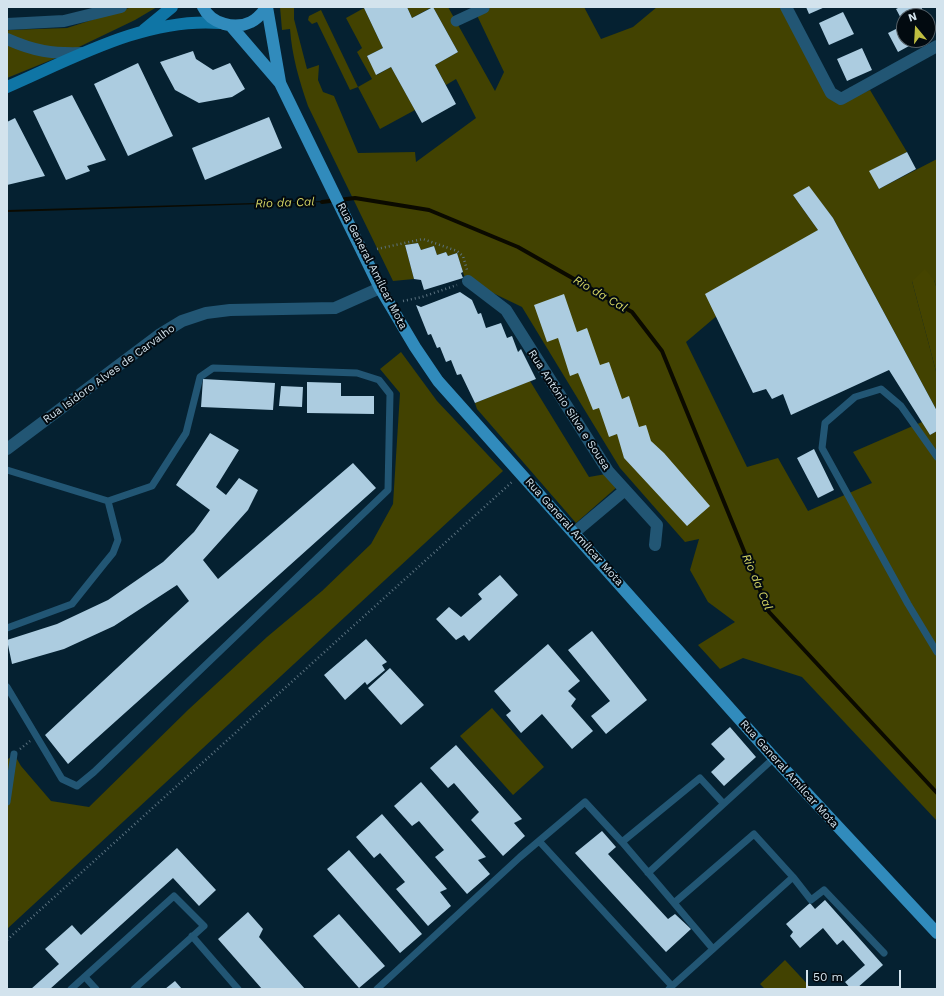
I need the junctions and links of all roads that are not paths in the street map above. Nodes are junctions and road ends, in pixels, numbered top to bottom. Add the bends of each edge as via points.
1 (172, 7) edge
2 (203, 7) edge
3 (267, 7) edge
4 (786, 7) edge
5 (484, 8) edge
6 (116, 9) edge
7 (456, 21) dead end
8 (7, 24) edge
9 (226, 25) junction
10 (144, 30) junction
11 (7, 39) edge
12 (937, 46) edge
13 (85, 53) junction
14 (280, 83) junction
15 (7, 87) edge
16 (468, 281) road end
17 (380, 288) junction
18 (7, 449) edge
19 (937, 457) edge
20 (7, 470) edge
21 (625, 490) junction
22 (108, 501) junction
23 (575, 532) junction
24 (655, 545) dead end
25 (7, 628) edge
26 (937, 652) edge
27 (7, 687) edge
28 (14, 754) dead end
29 (774, 758) junction
30 (7, 802) edge
31 (723, 803) junction
32 (539, 841) junction
33 (622, 842) junction
34 (648, 873) junction
35 (793, 877) junction
36 (674, 903) junction
37 (937, 933) edge
38 (192, 936) junction
39 (713, 950) junction
40 (884, 953) dead end
41 (85, 977) junction
42 (380, 988) edge
43 (671, 988) edge
44 (71, 989) edge
45 (96, 989) edge
46 (134, 989) edge
47 (238, 989) edge

1 - 10 main road
2 - 9 main road via 211,18
3 - 9 main road via 260,17 251,22
3 - 14 main road
4 - 12 street via 831,93 841,99
5 - 7 street
6 - 8 street via 64,21
9 - 10 main road via 188,23
9 - 14 main road
10 - 13 main road
11 - 13 street via 29,49 52,54
13 - 15 main road
14 - 17 main road, Rua General Amílcar Mota
16 - 21 street, Rua António Silva e Sousa via 506,310 608,471
17 - 18 street, Rua Isidoro Alves de Carvalho via 335,308 230,310 206,313 182,321 159,335
17 - 23 main road, Rua General Amílcar Mota via 414,347 438,381
19 - 26 lane via 901,406 881,390 855,398 825,424 822,448 904,598
20 - 22 lane
21 - 23 street
21 - 24 street, Rua António Silva e Sousa via 657,525
22 - 25 lane via 118,540 113,553 72,604
22 - 27 lane via 152,486 186,433 200,377 213,368 357,373 379,380 390,394 388,490 77,786 62,779
23 - 29 main road, Rua General Amílcar Mota
28 - 30 lane
29 - 31 lane
29 - 37 main road, Rua General Amílcar Mota
31 - 33 lane via 700,778
31 - 34 lane
32 - 33 lane via 585,802
32 - 42 lane
32 - 43 lane
33 - 34 lane
34 - 36 lane
35 - 36 lane via 754,834
35 - 39 lane
35 - 40 lane via 811,900 824,890
36 - 39 lane
38 - 41 lane via 204,926 174,896
38 - 46 lane
38 - 47 lane
39 - 43 lane
41 - 44 lane
41 - 45 lane

